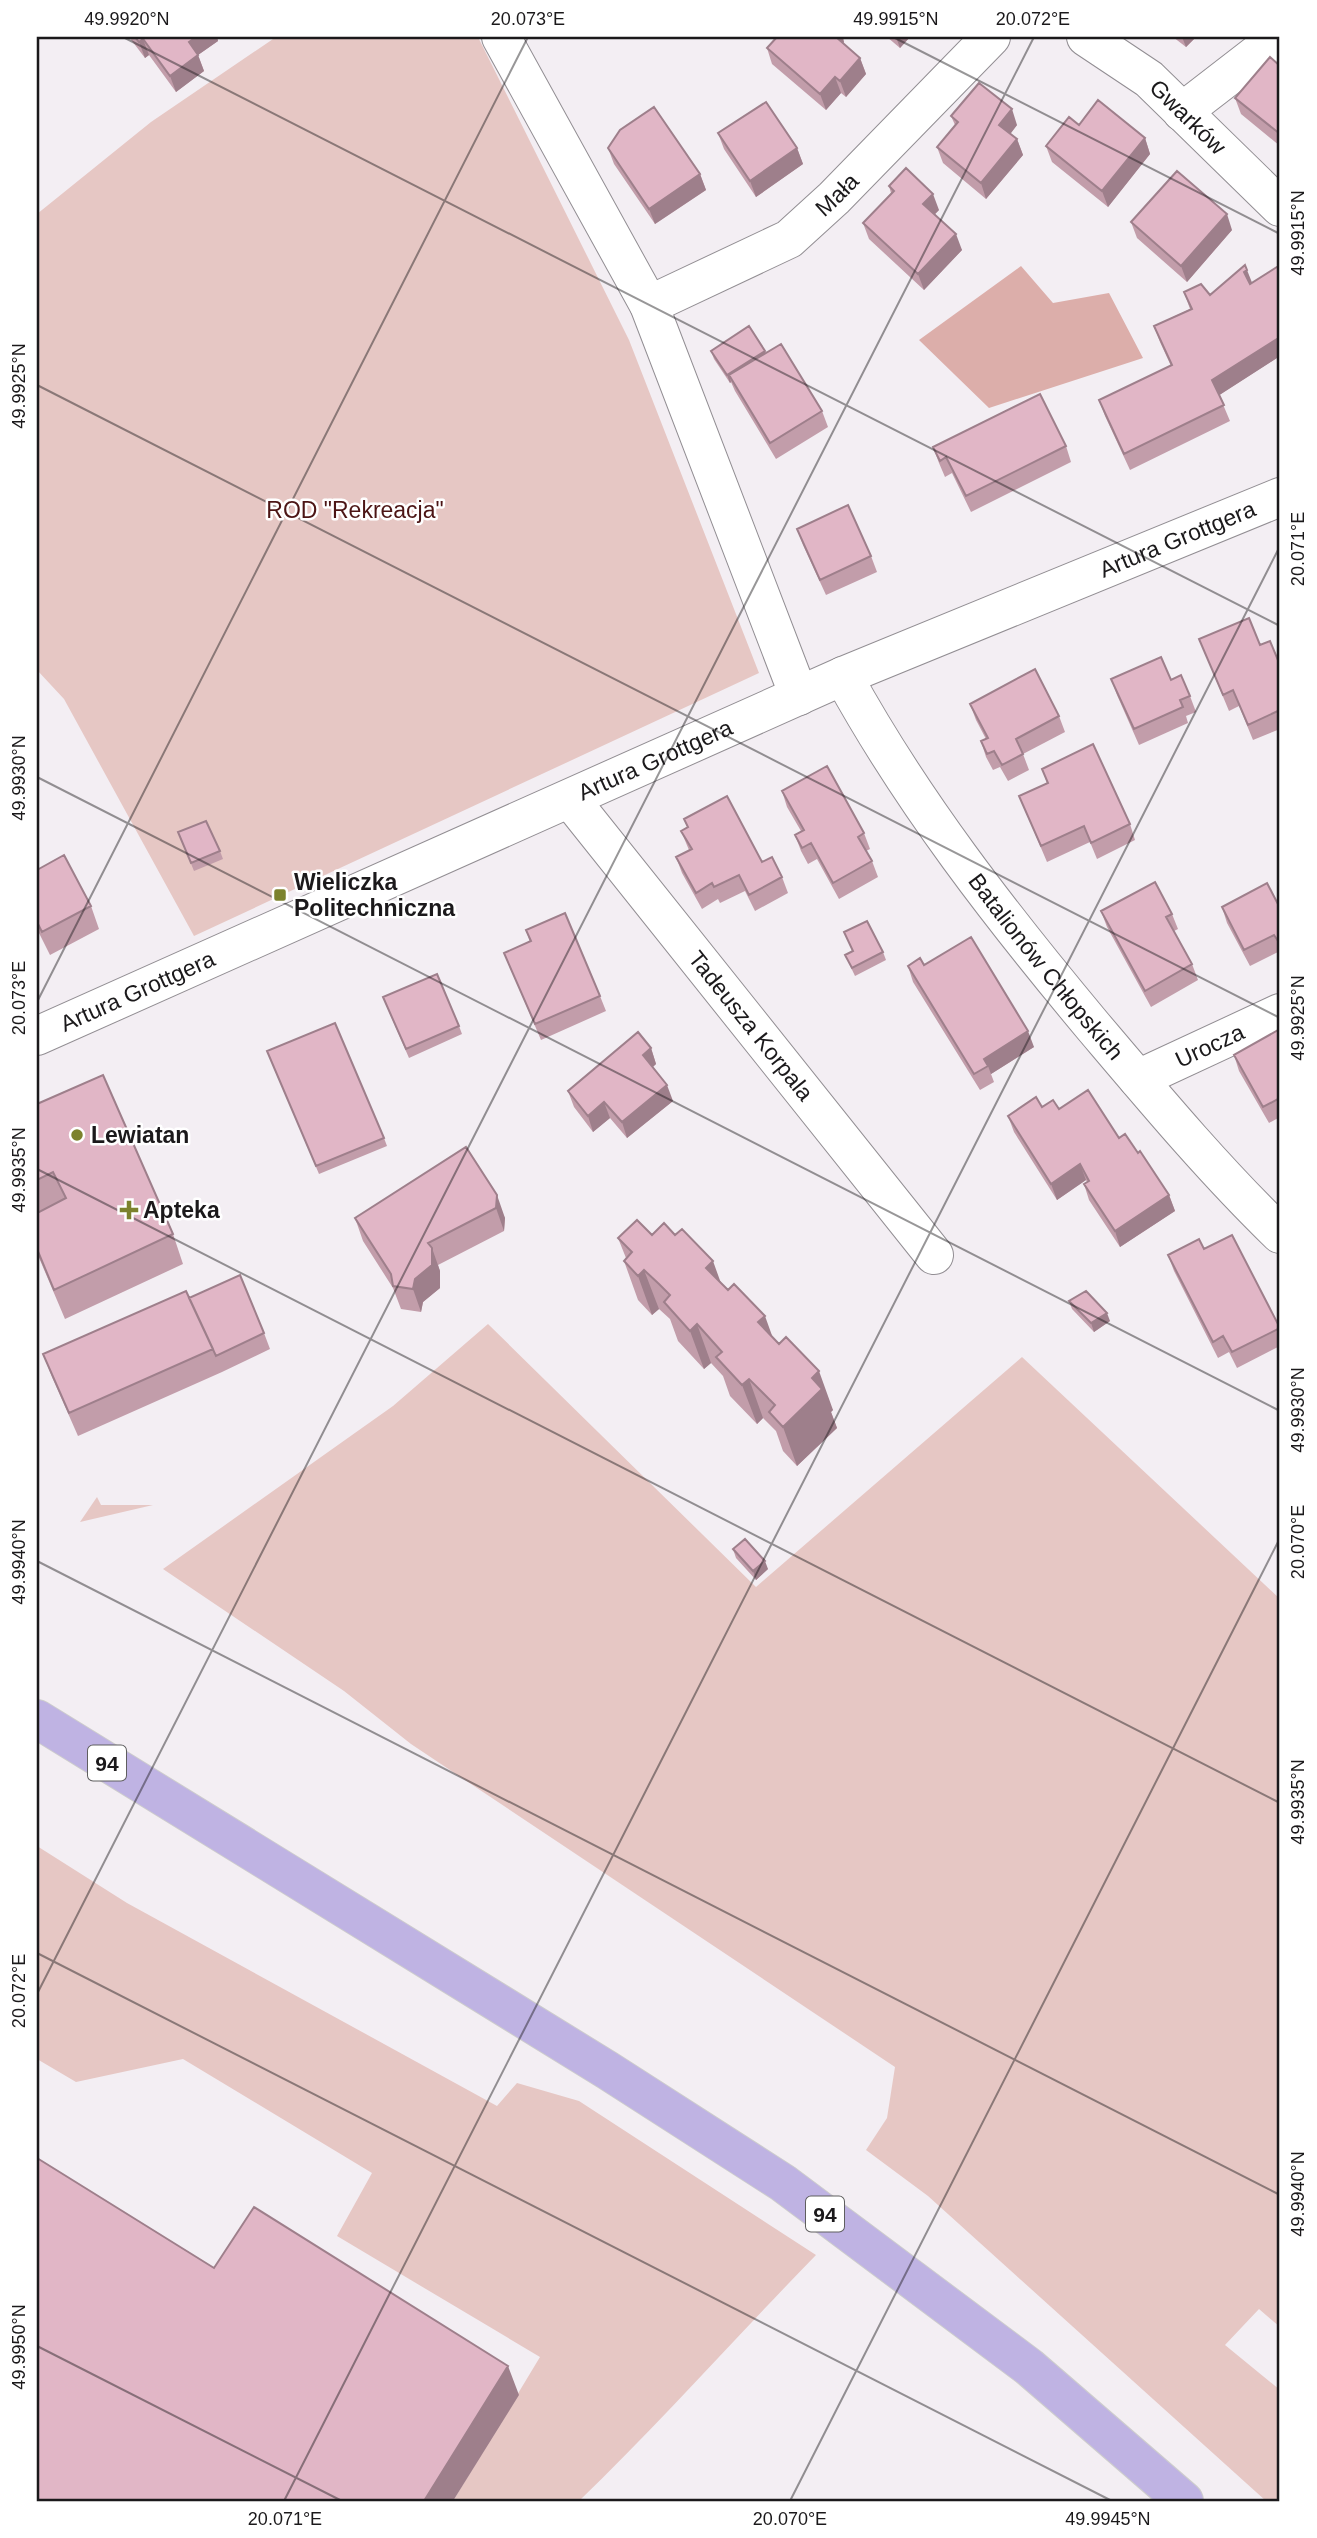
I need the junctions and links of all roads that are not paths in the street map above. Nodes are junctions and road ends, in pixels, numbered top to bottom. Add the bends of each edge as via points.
1 (501, 37) edge
2 (991, 37) edge
3 (1087, 37) edge
4 (1279, 37) edge
5 (1182, 112) junction
6 (1280, 207) edge
7 (649, 304) junction
8 (1280, 497) edge
9 (843, 676) junction
10 (799, 696) junction
11 (570, 799) junction
12 (1280, 1013) edge
13 (37, 1036) edge
14 (1138, 1079) junction
15 (1280, 1234) edge
16 (934, 1255) dead end
17 (37, 1719) edge
18 (1184, 2501) edge

1 - 7 street
2 - 7 street, Mała via 789,239
3 - 5 street, Gwarków via 1149,79
4 - 5 street
5 - 6 street, Gwarków
7 - 10 street
8 - 9 street, Artura Grottgera
9 - 10 street, Artura Grottgera
9 - 14 street, Batalionów Chłopskich via 881,745 1014,931
10 - 11 street, Artura Grottgera
11 - 13 street, Artura Grottgera
11 - 16 street, Tadeusza Korpala
12 - 14 street, Urocza
14 - 15 street, Batalionów Chłopskich via 1233,1188
17 - 18 main road, 94 via 783,2183 1029,2367

